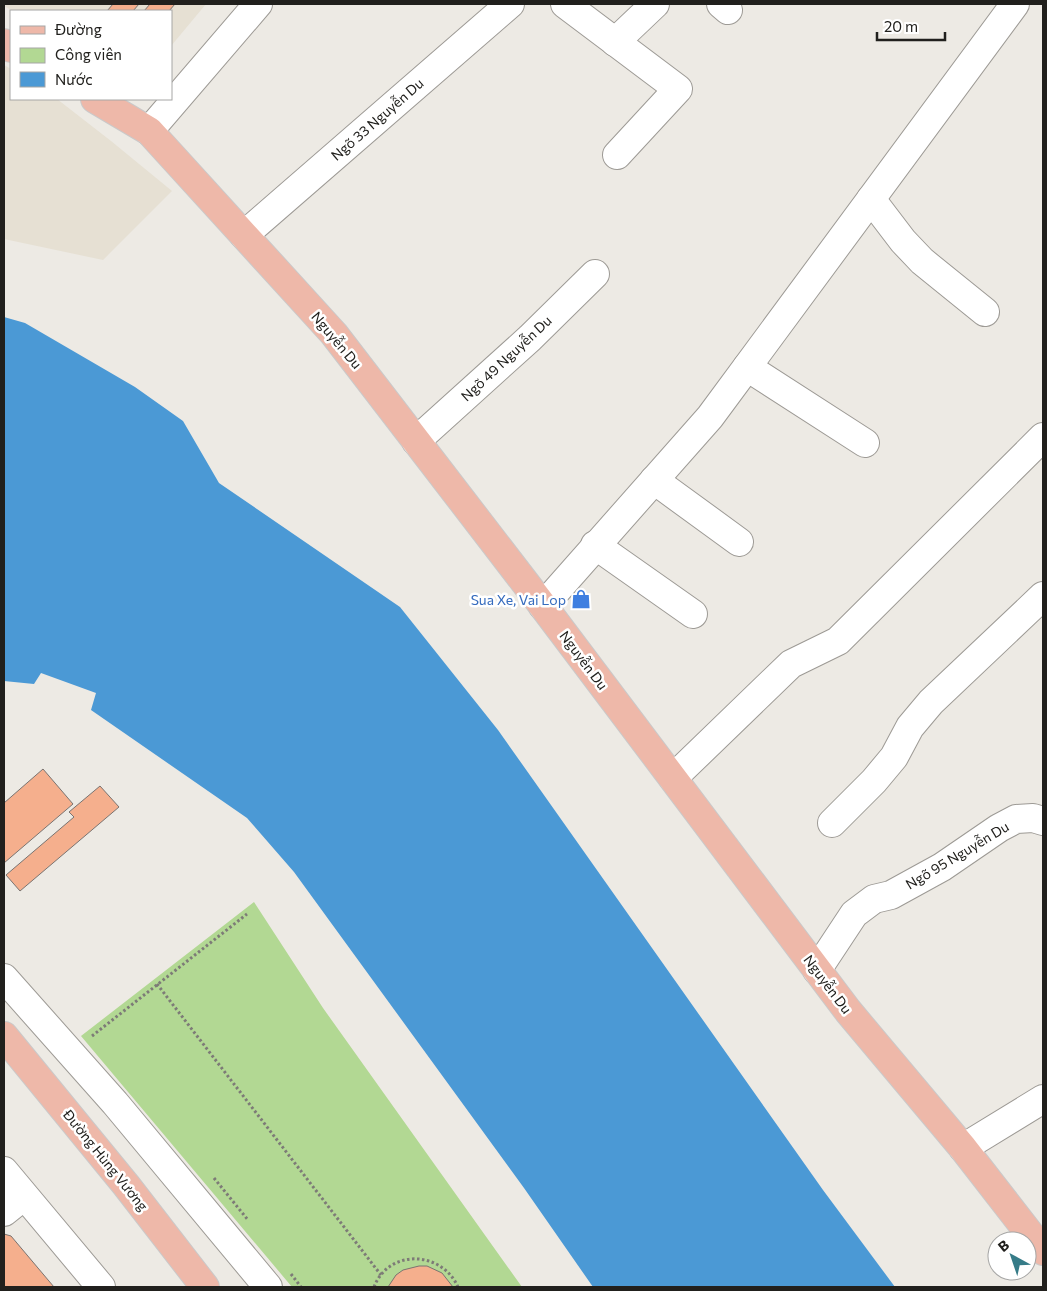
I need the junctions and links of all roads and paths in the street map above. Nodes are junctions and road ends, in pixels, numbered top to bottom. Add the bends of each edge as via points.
1 (258, 4) edge
2 (510, 4) edge
3 (655, 4) edge
4 (1015, 4) edge
5 (576, 7) edge
6 (615, 42) junction
7 (97, 100) edge
8 (149, 131) junction
9 (617, 155) dead end
10 (871, 199) junction
11 (244, 235) junction
12 (595, 274) dead end
13 (985, 312) dead end
14 (746, 367) junction
15 (1043, 436) edge
16 (416, 441) junction
17 (866, 443) dead end
18 (654, 480) junction
19 (739, 542) dead end
20 (595, 545) junction
21 (1043, 596) edge
22 (543, 606) junction
23 (693, 614) dead end
24 (673, 778) junction
25 (1043, 821) edge
26 (832, 823) dead end
27 (246, 914) dead end
28 (817, 970) junction
29 (4, 978) edge
30 (157, 984) junction
31 (4, 1036) edge
32 (92, 1036) dead end
33 (1043, 1099) edge
34 (963, 1148) junction
35 (4, 1171) edge
36 (14, 1204) edge
37 (1043, 1251) edge
38 (381, 1275) junction
39 (101, 1287) edge
40 (205, 1287) edge
41 (268, 1287) edge
42 (374, 1287) edge
43 (458, 1287) edge

1 - 8 street
2 - 11 street, Ngõ 33 Nguyễn Du
3 - 6 street
4 - 10 street
5 - 6 street
6 - 9 street via 678,89
7 - 8 main road, Nguyễn Du
8 - 11 main road, Nguyễn Du
10 - 13 street via 922,261
10 - 14 street
11 - 16 main road, Nguyễn Du via 334,334
12 - 16 street, Ngõ 49 Nguyễn Du
14 - 17 street
14 - 18 street via 710,417
15 - 24 street via 838,641 791,664
16 - 22 main road, Nguyễn Du
18 - 19 street
18 - 20 street
20 - 22 street
20 - 23 street
21 - 26 street via 930,702 910,727 894,757
22 - 24 main road, Nguyễn Du
24 - 28 main road, Nguyễn Du
25 - 28 street, Ngõ 95 Nguyễn Du via 1016,819 891,895 874,899 854,914
27 - 30 path
28 - 34 main road, Nguyễn Du
29 - 41 street via 115,1103
30 - 32 path
30 - 38 path
31 - 40 main road, Đường Hùng Vương
33 - 34 street
34 - 37 main road, Nguyễn Du
35 - 36 street
36 - 39 street
38 - 42 path
38 - 43 path via 404,1260 423,1259 447,1271

